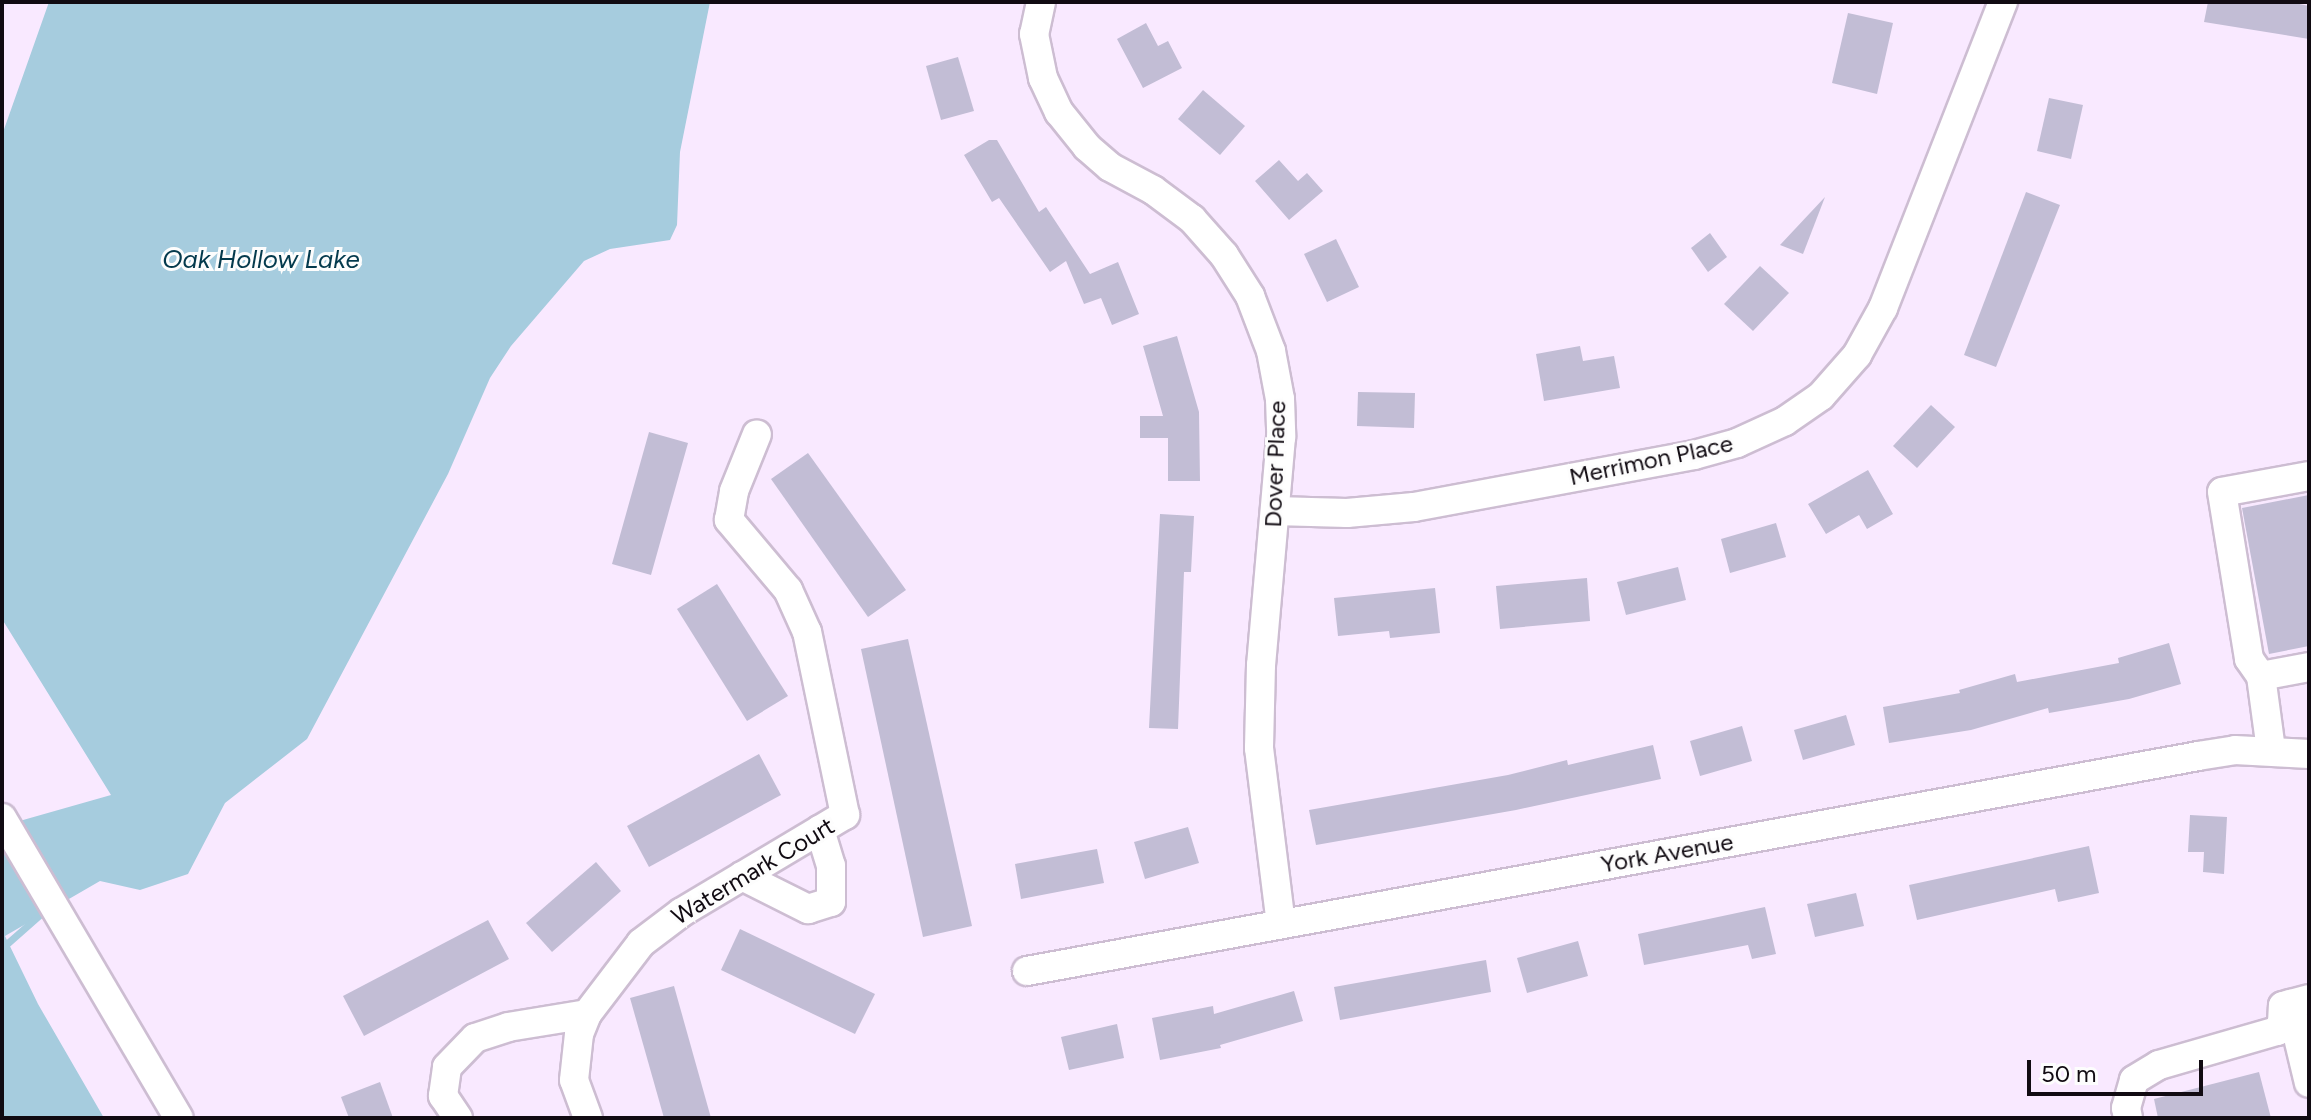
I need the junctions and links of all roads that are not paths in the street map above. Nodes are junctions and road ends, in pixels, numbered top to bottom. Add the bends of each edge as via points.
1 (1041, 2) edge
2 (2003, 2) edge
3 (757, 434) dead end
4 (2309, 476) edge
5 (1275, 511) junction
6 (2309, 667) edge
7 (2261, 676) junction
8 (2271, 750) junction
9 (2309, 754) edge
10 (2, 818) edge
11 (820, 830) junction
12 (742, 876) junction
13 (1281, 924) junction
14 (1027, 971) dead end
15 (2300, 1002) edge
16 (587, 1014) junction
17 (2309, 1083) edge
18 (179, 1118) edge
19 (458, 1118) edge
20 (588, 1118) edge
21 (2128, 1118) edge

1 - 5 street, Dover Place via 1034,34 1043,78 1059,112 1110,167 1192,219 1250,296 1271,351 1280,399
2 - 5 street, Merrimon Place via 1883,308 1857,355 1821,396 1773,427 1694,455 1414,507 1347,513
3 - 11 street, Watermark Court via 734,491 729,520 788,590 807,632 845,815
4 - 7 street via 2222,492 2249,659
5 - 13 street, Dover Place via 1259,748
6 - 7 street
7 - 8 street
8 - 9 street, York Avenue
8 - 13 street, York Avenue via 2198,756
10 - 18 street
11 - 12 street, Watermark Court
11 - 12 street via 831,866 831,902 808,909
12 - 16 street, Watermark Court via 641,943
13 - 14 street, York Avenue
15 - 17 street
15 - 21 street via 2283,1006 2277,1031 2159,1065 2134,1080
16 - 19 street via 475,1038 447,1067 443,1096
16 - 20 street, Watermark Court via 574,1080

